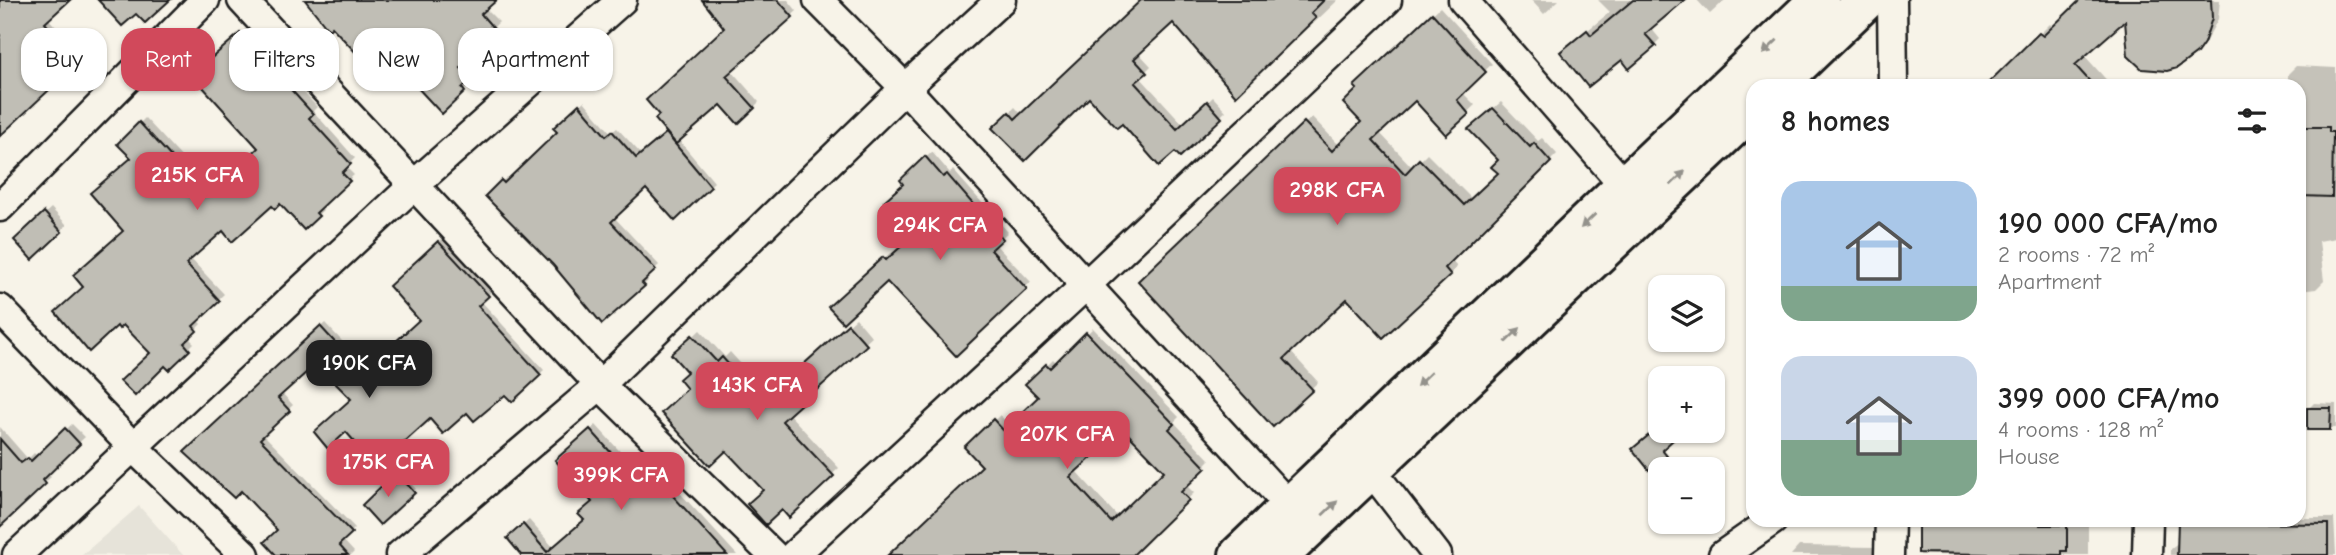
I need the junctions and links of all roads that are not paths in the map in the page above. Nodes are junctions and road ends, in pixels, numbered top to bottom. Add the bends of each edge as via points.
1 (205, 0) edge
2 (242, 0) edge
3 (622, 0) edge
4 (818, 0) edge
5 (1001, 0) edge
6 (1387, 0) edge
7 (1463, 0) edge
8 (1819, 0) edge
9 (1866, 0) edge
10 (1892, 0) edge
11 (1783, 79) edge
12 (1893, 79) edge
13 (905, 88) junction
14 (1746, 115) edge
15 (414, 185) junction
16 (1625, 186) junction
17 (0, 207) edge
18 (1086, 286) junction
19 (0, 309) edge
20 (600, 386) junction
21 (134, 448) junction
22 (1371, 470) junction
23 (1290, 507) junction
24 (1763, 527) edge
25 (1890, 527) edge
26 (2148, 527) edge
27 (17, 555) edge
28 (245, 555) edge
29 (400, 555) edge
30 (774, 555) edge
31 (794, 555) edge
32 (1239, 555) edge
33 (1280, 555) edge
34 (1437, 555) edge
35 (1723, 555) edge
36 (1889, 555) edge
37 (2147, 555) edge

1 - 17 street
2 - 15 street
3 - 15 street
4 - 13 street
5 - 13 street
6 - 18 street
7 - 16 street
8 -> 16 highway
9 - 11 highway
10 - 12 street
13 - 18 street
13 - 20 street
22 -> 14 highway
15 - 20 street
15 - 21 street
16 -> 23 highway
18 - 23 street
18 - 31 street
19 - 21 street
20 - 29 street
20 - 30 street
21 - 27 street
21 - 28 street
33 -> 22 highway
22 - 34 street
23 - 32 highway
24 - 35 street
25 - 36 street
26 - 37 street

